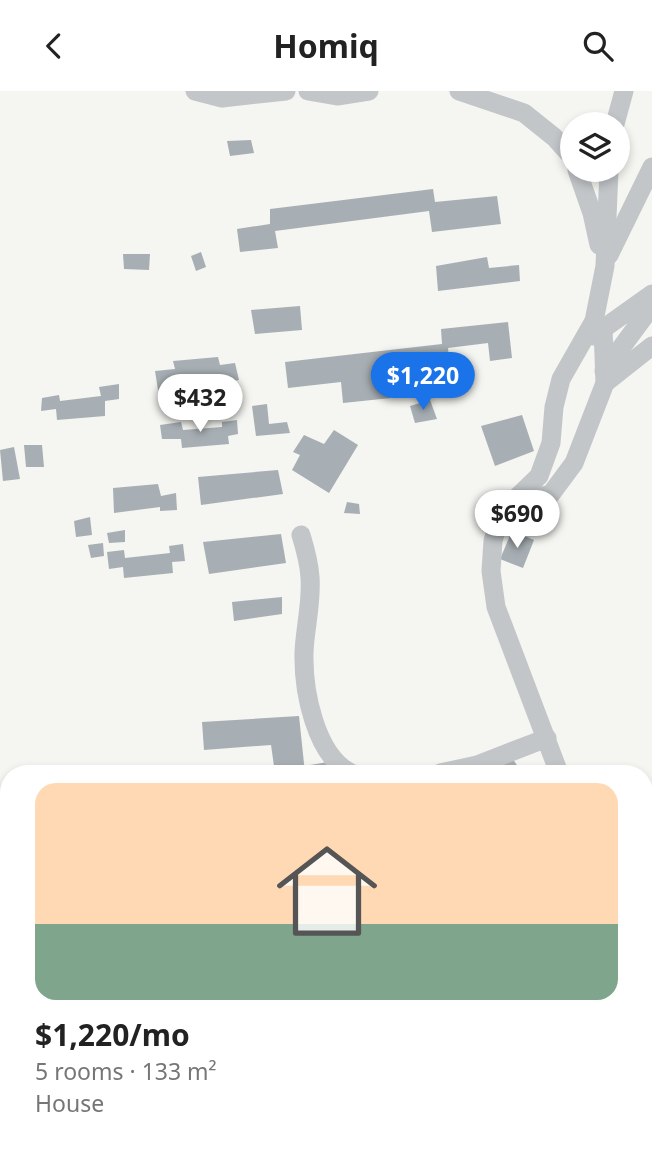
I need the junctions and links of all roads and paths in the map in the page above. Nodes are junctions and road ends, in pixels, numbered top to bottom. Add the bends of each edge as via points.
1 (195, 91) edge
2 (286, 91) edge
3 (308, 91) edge
4 (369, 91) edge
5 (459, 91) edge
6 (624, 91) edge
7 (618, 112) edge
8 (560, 144) edge
9 (652, 167) edge
10 (581, 182) edge
11 (608, 182) edge
12 (605, 266) junction
13 (652, 294) edge
14 (652, 306) edge
15 (603, 328) junction
16 (583, 343) junction
17 (652, 346) edge
18 (604, 377) junction
19 (578, 448) junction
20 (539, 476) junction
21 (509, 505) junction
22 (301, 535) dead end
23 (547, 738) junction
24 (340, 765) edge
25 (477, 765) edge
26 (556, 765) edge

1 - 2 street via 222,98
3 - 4 street via 337,96
5 - 8 street via 524,113
6 - 7 street
9 - 12 street
10 - 12 street
11 - 12 street
12 - 16 street via 594,321
13 - 15 street
14 - 18 street
15 - 16 street
15 - 18 street
16 - 20 street via 561,379 551,443
17 - 18 street
18 - 19 street
19 - 20 street
19 - 21 street via 574,463 551,494
20 - 21 street
21 - 23 street via 493,541 496,607
22 - 24 street via 310,578 306,692 316,727
23 - 25 street
23 - 26 street

